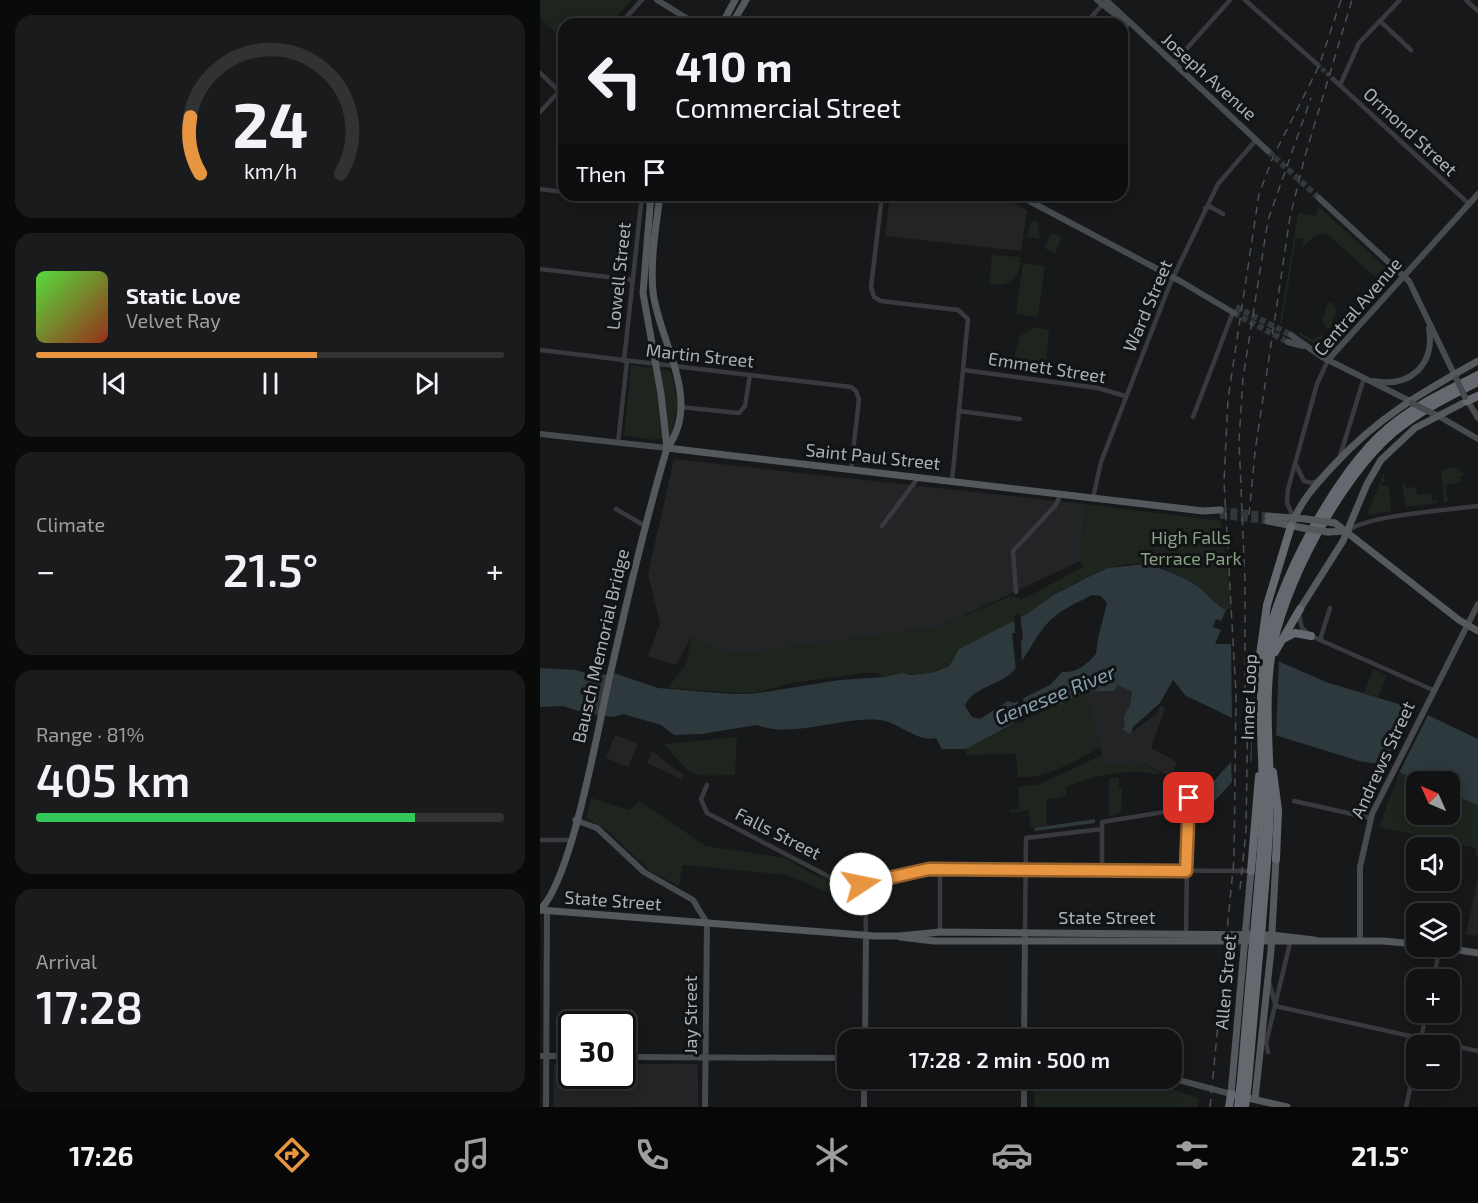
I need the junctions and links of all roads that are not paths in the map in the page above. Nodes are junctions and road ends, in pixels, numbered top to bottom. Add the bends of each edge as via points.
1 (642, 0) edge
2 (735, 0) edge
3 (746, 0) edge
4 (1230, 0) edge
5 (1245, 0) edge
6 (1400, 0) edge
7 (1466, 0) edge
8 (659, 1) edge
9 (1103, 1) edge
10 (1478, 11) edge
11 (626, 18) edge
12 (686, 18) edge
13 (725, 18) edge
14 (736, 18) edge
15 (1090, 18) edge
16 (1121, 18) edge
17 (1380, 21) junction
18 (1128, 24) edge
19 (1411, 50) dead end
20 (1173, 64) junction
21 (1317, 64) tunnel mouth
22 (540, 73) edge
23 (1333, 79) tunnel mouth
24 (1340, 85) junction
25 (558, 90) edge
26 (558, 92) edge
27 (540, 112) edge
28 (1256, 140) junction
29 (1268, 151) tunnel mouth
30 (540, 189) edge
31 (558, 191) edge
32 (1478, 194) edge
33 (1319, 198) tunnel mouth
34 (642, 201) edge
35 (650, 201) edge
36 (660, 201) edge
37 (881, 201) edge
38 (1029, 201) edge
39 (1469, 204) junction
40 (1205, 208) junction
41 (1223, 214) dead end
42 (540, 269) edge
43 (1404, 276) junction
44 (1173, 277) junction
45 (633, 280) junction
46 (1233, 310) joint
47 (1426, 316) junction
48 (1290, 339) tunnel mouth
49 (540, 351) edge
50 (1328, 360) junction
51 (625, 361) junction
52 (1478, 361) edge
53 (656, 364) junction
54 (675, 367) junction
55 (963, 369) junction
56 (750, 375) junction
57 (1478, 375) edge
58 (1455, 376) junction
59 (1364, 378) junction
60 (1478, 382) edge
61 (1125, 396) junction
62 (1478, 396) edge
63 (1466, 399) junction
64 (1410, 402) junction
65 (680, 407) junction
66 (959, 411) junction
67 (1434, 414) junction
68 (1194, 417) dead end
69 (1478, 418) edge
70 (1020, 419) dead end
71 (540, 434) edge
72 (1478, 439) edge
73 (618, 443) junction
74 (667, 448) junction
75 (1340, 458) junction
76 (1296, 459) junction
77 (851, 470) junction
78 (918, 478) junction
79 (1321, 478) junction
80 (952, 481) junction
81 (1060, 494) junction
82 (1093, 498) junction
83 (1478, 506) edge
84 (616, 509) dead end
85 (1220, 513) tunnel mouth
86 (1268, 519) tunnel mouth
87 (1292, 522) junction
88 (645, 526) junction
89 (882, 526) dead end
90 (1348, 531) junction
91 (1016, 592) dead end
92 (1478, 604) edge
93 (1330, 608) dead end
94 (1300, 609) junction
95 (1467, 625) junction
96 (1478, 631) edge
97 (1311, 636) junction
98 (1320, 640) junction
99 (1278, 645) junction
100 (1267, 654) junction
101 (1433, 690) junction
102 (1268, 747) junction
103 (1262, 754) junction
104 (707, 785) dead end
105 (1188, 791) dead end
106 (1294, 801) dead end
107 (1189, 808) junction
108 (1370, 818) junction
109 (575, 820) junction
110 (1102, 829) junction
111 (540, 840) edge
112 (570, 840) junction
113 (1276, 859) joint
114 (940, 869) junction
115 (1025, 870) junction
116 (1102, 870) junction
117 (1186, 871) junction
118 (1251, 872) junction
119 (865, 884) junction
120 (542, 910) edge
121 (706, 923) junction
122 (1258, 924) junction
123 (939, 932) junction
124 (1025, 933) junction
125 (1186, 933) junction
126 (866, 935) junction
127 (899, 936) junction
128 (1245, 938) junction
129 (1272, 939) junction
130 (1314, 940) junction
131 (1360, 941) junction
132 (1025, 942) junction
133 (1186, 942) junction
134 (1290, 943) junction
135 (1406, 943) edge
136 (1460, 950) edge
137 (1478, 953) edge
138 (1268, 974) junction
139 (1275, 1006) junction
140 (865, 1029) edge
141 (1024, 1029) edge
142 (1407, 1035) edge
143 (1460, 1047) edge
144 (1478, 1051) edge
145 (1268, 1052) dead end
146 (542, 1056) edge
147 (558, 1056) edge
148 (636, 1057) edge
149 (705, 1057) junction
150 (837, 1058) edge
151 (1182, 1081) edge
152 (1245, 1081) junction
153 (864, 1089) edge
154 (1024, 1089) edge
155 (1410, 1089) edge
156 (1231, 1094) junction
157 (1255, 1099) junction
158 (546, 1107) edge
159 (705, 1107) edge
160 (864, 1107) edge
161 (1024, 1107) edge
162 (1229, 1107) edge
163 (1238, 1107) edge
164 (1245, 1107) edge
165 (1287, 1107) edge
166 (1406, 1107) edge

1 - 11 street
2 - 13 main road
3 - 14 main road
4 - 20 street
5 - 21 street
6 - 17 street
7 - 10 street
8 - 12 street
9 - 15 street
9 - 16 street, Joseph Avenue
17 - 19 street
17 - 24 street via 1359,43
18 - 20 street, Joseph Avenue
20 - 28 street, Joseph Avenue
22 - 25 street
23 - 24 street, Ormond Street
24 - 39 street, Ormond Street
26 - 27 street
28 - 29 street, Joseph Avenue
28 - 40 street, Ward Street via 1224,176
30 - 31 street
32 - 39 street, Central Avenue
33 - 43 street
34 - 45 street, Lowell Street
35 - 53 main road via 642,284
36 - 54 main road via 653,291
37 - 55 street via 872,295 881,301 963,312 968,321
38 - 44 street
39 - 43 street, Central Avenue
40 - 41 street
40 - 44 street, Ward Street
42 - 45 street
43 - 47 street
43 - 50 street, Central Avenue
44 - 46 street
44 - 61 street, Ward Street
45 - 51 street, Lowell Street
46 - 68 street
47 - 58 street
47 - 59 street via 1430,346 1419,371 1394,382
48 - 50 street
49 - 51 street, Martin Street
50 - 59 street
50 - 76 street, Central Avenue via 1317,384
51 - 53 street, Martin Street
51 - 73 street, Lowell Street
52 - 58 main road
53 - 54 street, Martin Street
53 - 74 main road
54 - 56 street, Martin Street
54 - 65 main road
55 - 61 street, Emmett Street via 1098,388
55 - 66 street
56 - 65 street via 745,406 739,413
56 - 77 street, Martin Street via 848,386 856,391 859,399
57 - 100 highway, Inner Loop via 1404,416 1354,463 1327,504 1291,574 1272,620
58 - 63 street, bridge
58 - 64 main road
59 - 64 street
59 - 75 street
60 - 100 highway, Inner Loop via 1402,426 1354,474 1294,585
61 - 82 street, Ward Street via 1099,467
62 - 63 highway
63 - 67 main road
63 - 69 street
64 - 67 street, bridge
64 - 75 main road via 1374,426
65 - 74 main road, Bausch Memorial Bridge via 676,430
66 - 70 street
66 - 80 street
67 - 72 street
67 - 90 main road via 1382,460 1367,484
71 - 73 street, Saint Paul Street
73 - 74 street, Saint Paul Street
74 - 77 main road, Saint Paul Street
74 - 88 main road, Bausch Memorial Bridge
75 - 79 main road
76 - 79 street via 1302,480 1312,483
76 - 87 street, Central Avenue via 1287,495
77 - 78 main road, Saint Paul Street
78 - 80 main road, Saint Paul Street
78 - 89 street
79 - 87 main road
80 - 81 main road, Saint Paul Street
81 - 82 main road, Saint Paul Street
81 - 91 street via 1055,506 1013,551
82 - 85 main road, Saint Paul Street
83 - 90 street via 1362,524
84 - 88 street
86 - 87 main road
87 - 90 main road, bridge via 1303,528
87 - 90 main road, bridge via 1306,519 1335,523
87 - 100 highway via 1268,600
88 - 109 main road, Bausch Memorial Bridge
90 - 94 main road
90 - 95 main road
92 - 95 street, Andrews Street
93 - 98 street
94 - 97 street via 1301,625
94 - 99 highway
95 - 96 main road
95 - 101 street, Andrews Street
97 - 98 street
97 - 99 highway via 1292,633
98 - 101 street
99 - 100 highway
100 - 102 highway, Inner Loop
100 - 103 highway, Inner Loop via 1261,697
101 - 108 street, Andrews Street
102 - 113 highway via 1277,796
102 - 122 highway, Inner Loop via 1270,821
103 - 118 highway
103 - 122 highway, Inner Loop
104 - 119 street, Falls Street via 702,803 710,814 843,884
105 - 107 street
106 - 108 street
107 - 110 street via 1102,822
107 - 117 street
108 - 131 street, Andrews Street via 1360,867
109 - 112 main road, Bausch Memorial Bridge
109 - 121 street via 597,828 644,872 690,897
110 - 115 street via 1026,838
110 - 116 street
111 - 112 street
112 - 120 main road, Bausch Memorial Bridge via 555,890
113 - 129 main road
114 - 115 street
114 - 119 street
114 - 123 street
115 - 116 street
115 - 124 street
116 - 117 street
117 - 118 street
117 - 125 street
118 - 128 main road, Allen Street
119 - 126 street
120 - 121 main road, State Street
120 - 146 street
121 - 126 main road, State Street
121 - 149 street, Jay Street
122 - 152 highway, Inner Loop, bridge
123 - 124 main road, State Street
123 - 127 main road, State Street
124 - 125 main road, State Street
124 - 132 street
125 - 128 main road, State Street
125 - 133 street
126 - 127 main road, State Street
126 - 140 street
127 - 132 main road, State Street via 928,941
128 - 129 main road, State Street
128 - 133 main road, State Street
128 - 156 main road, Allen Street
129 - 130 main road, State Street
129 - 134 main road, State Street
129 - 138 main road
130 - 131 main road, State Street
130 - 134 main road, State Street
131 - 135 main road, State Street
132 - 133 main road, State Street
132 - 141 street
134 - 139 street
136 - 137 main road
138 - 139 street
138 - 157 main road
139 - 142 street
139 - 145 street via 1266,1043
143 - 144 street
146 - 147 street
146 - 158 street
148 - 149 street
149 - 150 street
149 - 159 street, Jay Street
151 - 156 street
152 - 163 highway, Inner Loop, bridge
152 - 164 highway, Inner Loop, bridge
153 - 160 street
154 - 161 street
155 - 166 street
156 - 157 main road
156 - 162 highway
157 - 165 main road

